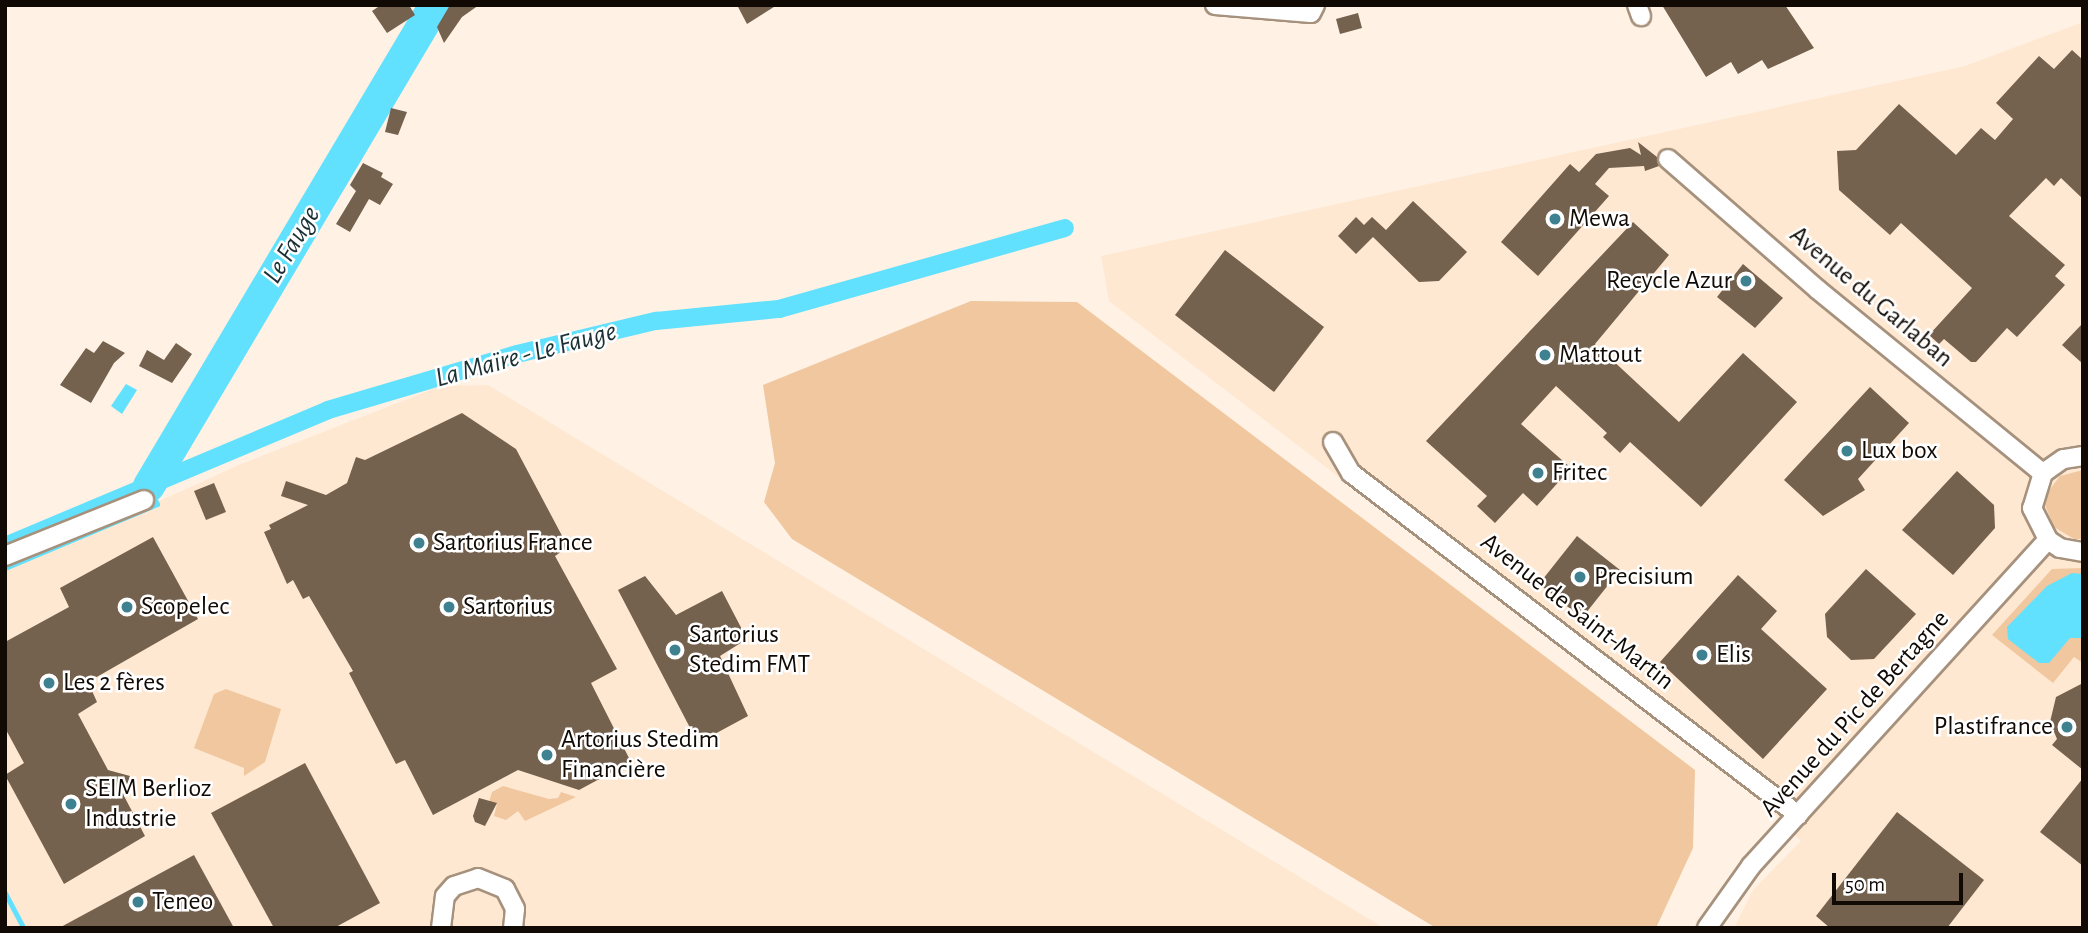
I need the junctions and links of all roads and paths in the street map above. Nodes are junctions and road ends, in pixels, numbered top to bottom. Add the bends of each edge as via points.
1 (1215, 5) edge
2 (1315, 5) edge
3 (1668, 159) dead end
4 (1333, 442) dead end
5 (2083, 456) edge
6 (2043, 473) junction
7 (144, 500) dead end
8 (2048, 540) junction
9 (2083, 552) edge
10 (5, 556) edge
11 (1798, 815) junction
12 (441, 928) edge
13 (513, 928) edge
14 (1707, 928) edge

1 - 2 street via 1311,13
3 - 6 street, Avenue du Garlaban via 1817,289
4 - 11 street, Avenue de Saint-Martin via 1352,473
5 - 6 street via 2063,459
6 - 8 street via 2032,508
7 - 10 street
8 - 9 street via 2060,548
8 - 11 street, Avenue du Pic de Bertagne
11 - 14 street, Avenue du Pic de Bertagne via 1751,866
12 - 13 street via 440,907 445,896 454,886 478,878 505,889 515,909

